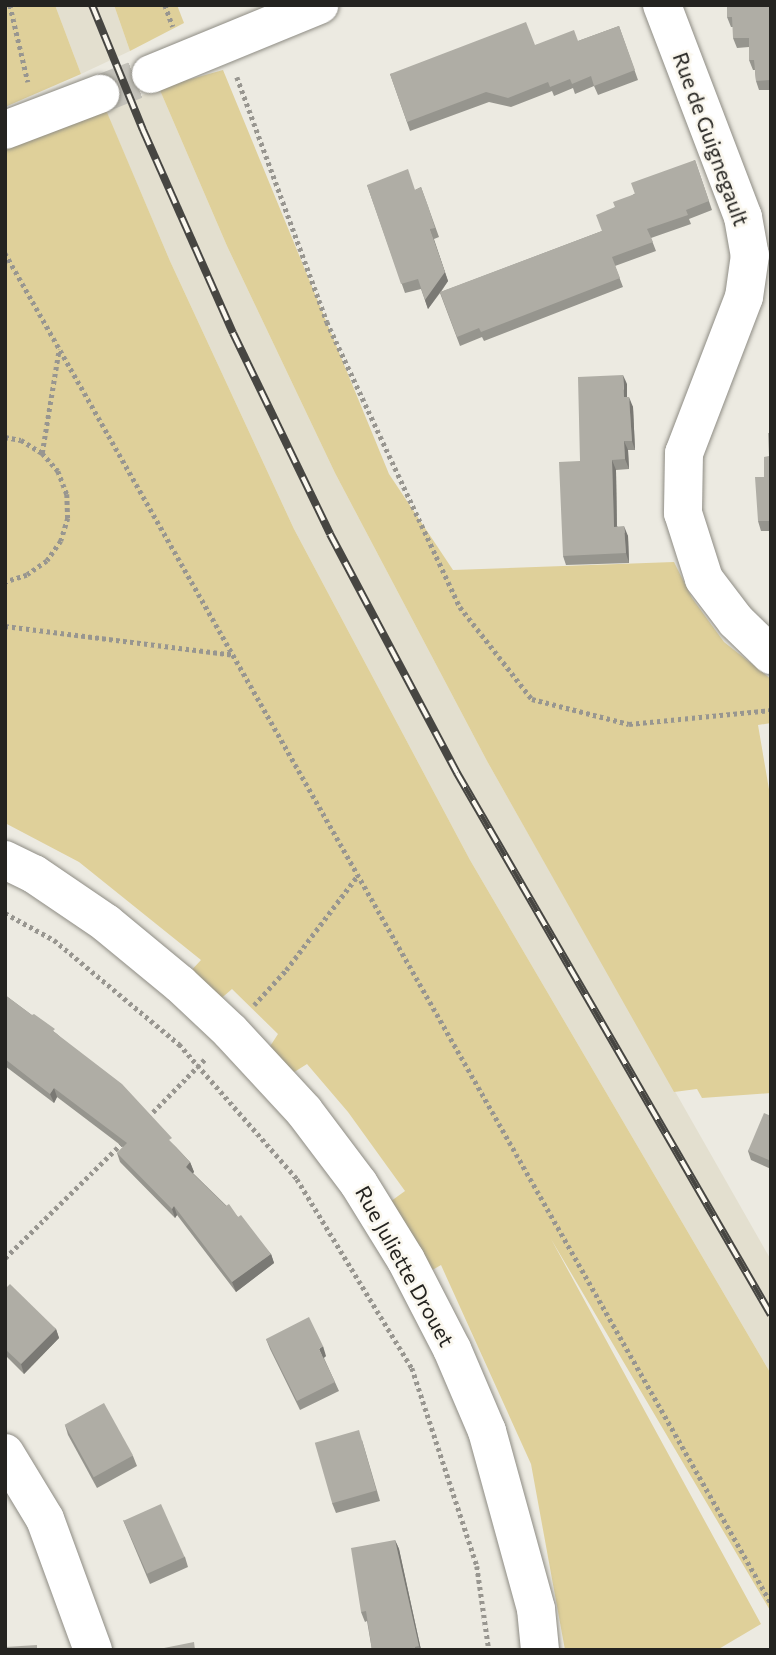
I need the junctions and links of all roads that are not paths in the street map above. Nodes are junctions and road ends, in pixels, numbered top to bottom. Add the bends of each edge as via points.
1 (318, 5) edge
2 (662, 5) edge
3 (151, 74) tunnel mouth
4 (100, 94) tunnel mouth
5 (21, 125) edge
6 (761, 256) edge
7 (771, 655) edge
8 (5, 860) edge
9 (5, 1453) edge
10 (93, 1650) edge
11 (540, 1650) edge

1 - 3 street
2 - 6 street, Rue de Guignegault
4 - 5 street
6 - 7 street, Rue de Guignegault via 684,453 683,513 704,579 736,621
8 - 11 street, Rue Juliette Drouet via 106,923 230,1031 304,1111 359,1184 406,1260 487,1431 536,1609
9 - 10 street via 45,1519

